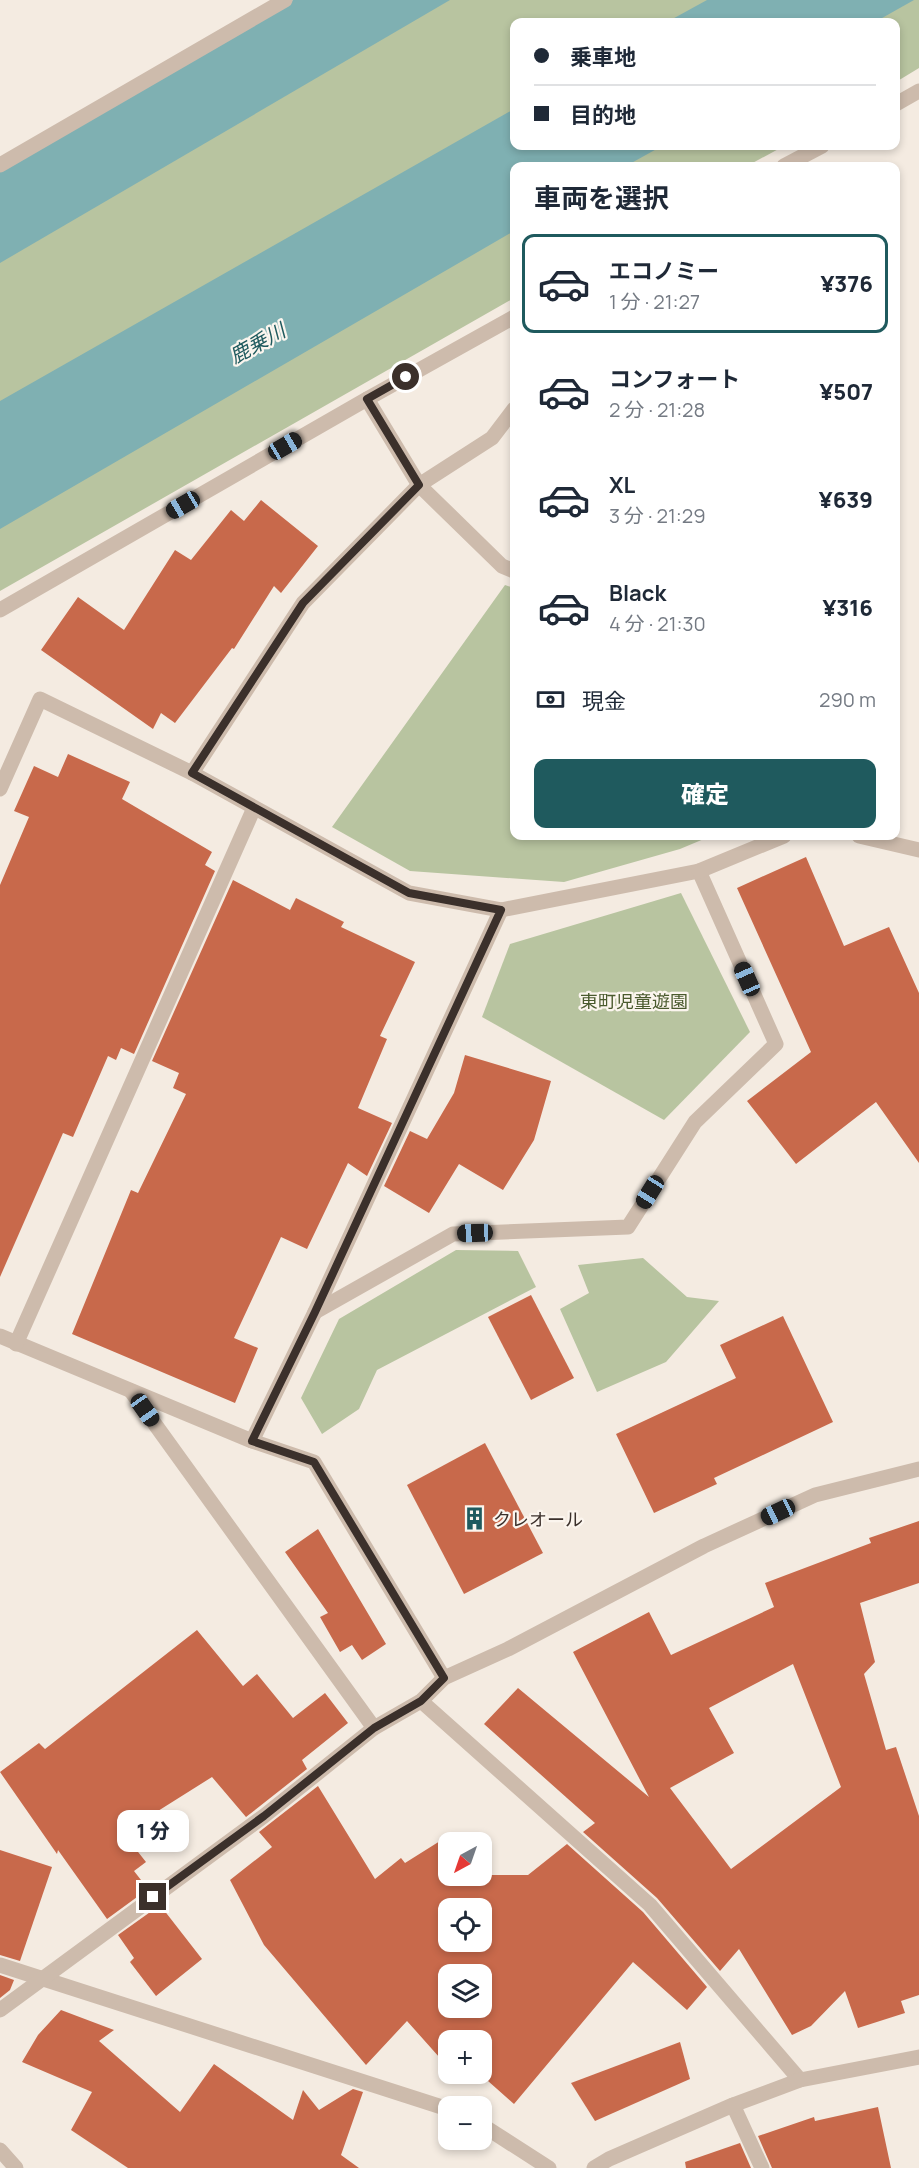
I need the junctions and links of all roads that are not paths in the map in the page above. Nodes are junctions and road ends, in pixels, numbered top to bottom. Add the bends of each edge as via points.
1 (285, 0) edge
2 (919, 91) edge
3 (900, 102) edge
4 (814, 150) edge
5 (792, 162) edge
6 (0, 165) edge
7 (510, 319) edge
8 (367, 399) junction
9 (510, 415) edge
10 (419, 485) junction
11 (510, 569) edge
12 (0, 610) edge
13 (192, 773) junction
14 (0, 789) edge
15 (254, 808) junction
16 (774, 840) edge
17 (876, 840) edge
18 (919, 850) edge
19 (699, 871) junction
20 (501, 910) junction
21 (315, 1312) junction
22 (0, 1336) edge
23 (16, 1344) junction
24 (131, 1391) junction
25 (252, 1441) junction
26 (919, 1469) edge
27 (444, 1678) junction
28 (421, 1701) junction
29 (374, 1728) junction
30 (0, 1965) edge
31 (41, 1979) junction
32 (0, 2010) edge
33 (919, 2057) edge
34 (800, 2080) junction
35 (734, 2105) junction
36 (438, 2106) edge
37 (492, 2131) edge
38 (0, 2150) edge
39 (612, 2163) edge
40 (16, 2168) edge
41 (549, 2168) edge
42 (594, 2168) edge
43 (762, 2168) edge

1 - 6 street
2 - 3 street
4 - 5 street
7 - 8 street
8 - 10 street
8 - 12 street
9 - 10 street via 492,438
10 - 11 street
10 - 13 street via 303,603
13 - 14 street via 40,699
13 - 15 street
15 - 20 street via 409,893
15 - 23 street
16 - 19 street
17 - 18 street
19 - 20 street
19 - 21 street via 776,1044 695,1122 628,1227 453,1234
20 - 21 street
21 - 25 street
22 - 23 street
23 - 24 street
24 - 25 street
24 - 29 street
25 - 27 street via 314,1462
26 - 27 street via 815,1495 704,1546
27 - 28 street
28 - 29 street
28 - 34 street via 650,1905
29 - 31 street via 264,1816
30 - 31 street
31 - 32 street
31 - 36 street
33 - 34 street
34 - 35 street
35 - 39 street
35 - 43 street
37 - 41 street
38 - 40 street
39 - 42 street

